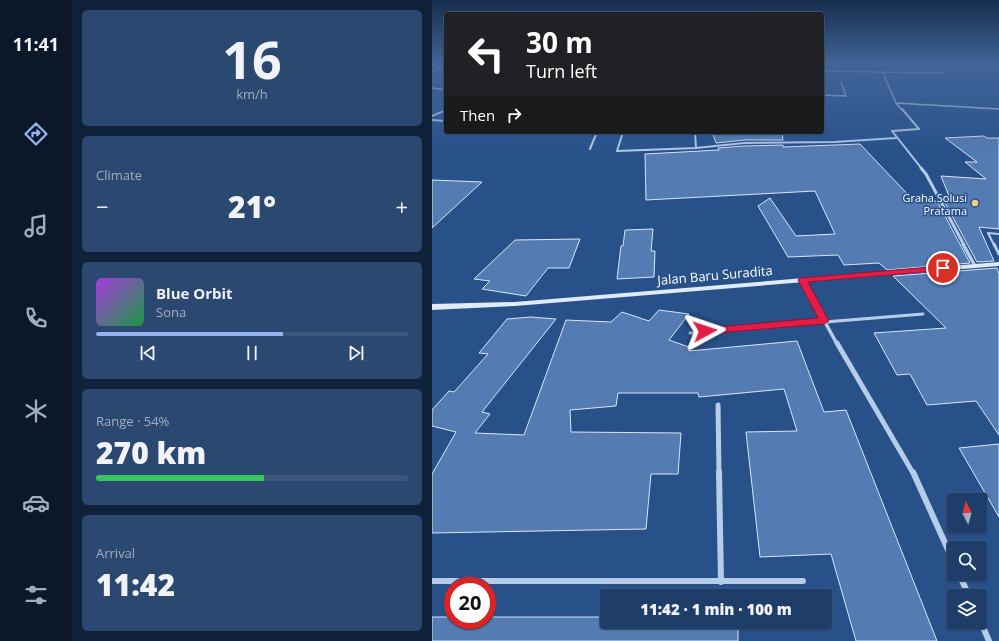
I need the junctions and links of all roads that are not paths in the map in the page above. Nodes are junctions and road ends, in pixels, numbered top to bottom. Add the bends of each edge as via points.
1 (824, 95) edge
2 (846, 95) edge
3 (892, 95) edge
4 (896, 103) junction
5 (999, 109) edge
6 (444, 111) edge
7 (432, 116) edge
8 (432, 120) edge
9 (444, 121) edge
10 (596, 134) edge
11 (622, 134) edge
12 (695, 134) edge
13 (896, 138) junction
14 (696, 148) junction
15 (590, 149) dead end
16 (999, 234) edge
17 (999, 254) edge
18 (999, 264) edge
19 (975, 266) junction
20 (802, 280) junction
21 (432, 307) edge
22 (922, 314) dead end
23 (824, 321) junction
24 (690, 332) dead end
25 (718, 404) dead end
26 (947, 548) edge
27 (432, 581) edge
28 (803, 581) dead end
29 (721, 582) junction
30 (984, 629) edge
31 (989, 641) edge

1 - 2 street
3 - 4 street
4 - 5 street
4 - 13 street via 919,129 892,131
6 - 7 street
8 - 9 street
10 - 15 street
11 - 14 street via 617,151
12 - 14 street
13 - 14 street via 744,143
13 - 19 street via 926,174
16 - 17 lane via 988,233
18 - 19 main road, Jalan Baru Suradita
19 - 20 main road, Jalan Baru Suradita
20 - 21 main road, Jalan Baru Suradita via 515,304
20 - 23 street
22 - 23 lane
23 - 24 lane
23 - 26 street via 911,468
25 - 29 street
27 - 29 street
28 - 29 street
30 - 31 street

